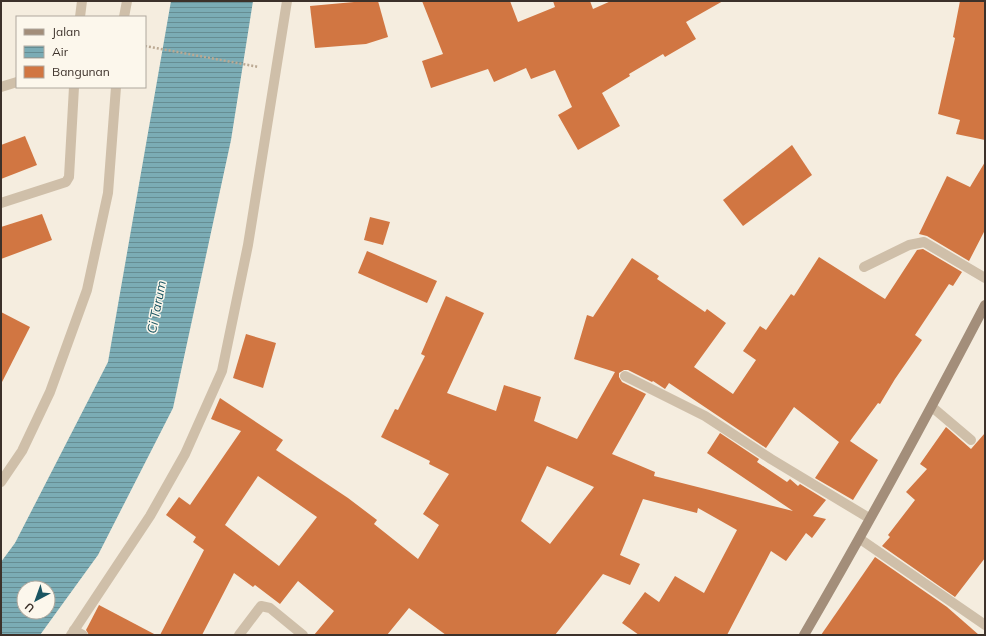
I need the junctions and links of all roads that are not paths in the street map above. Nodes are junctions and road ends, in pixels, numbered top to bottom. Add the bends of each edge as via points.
1 (82, 1) edge
2 (127, 1) edge
3 (287, 1) edge
4 (80, 16) edge
5 (124, 16) edge
6 (16, 82) edge
7 (1, 87) edge
8 (74, 88) edge
9 (116, 88) edge
10 (1, 203) edge
11 (864, 267) dead end
12 (985, 278) edge
13 (985, 305) edge
14 (625, 376) dead end
15 (932, 407) junction
16 (971, 440) dead end
17 (1, 482) edge
18 (869, 518) junction
19 (860, 539) junction
20 (985, 625) edge
21 (76, 633) edge
22 (239, 635) edge
23 (303, 635) edge
24 (804, 635) edge

1 - 4 street
2 - 5 street
3 - 21 street via 248,245 222,371 185,454 150,516
6 - 7 street
8 - 10 street via 69,177 66,182
9 - 17 street via 108,193 87,290 50,392 22,452
11 - 12 street via 909,245 924,242
13 - 15 street
14 - 18 street via 705,416
15 - 16 street
15 - 18 street
18 - 19 street
19 - 20 street
19 - 24 street
22 - 23 street via 262,606 270,608

